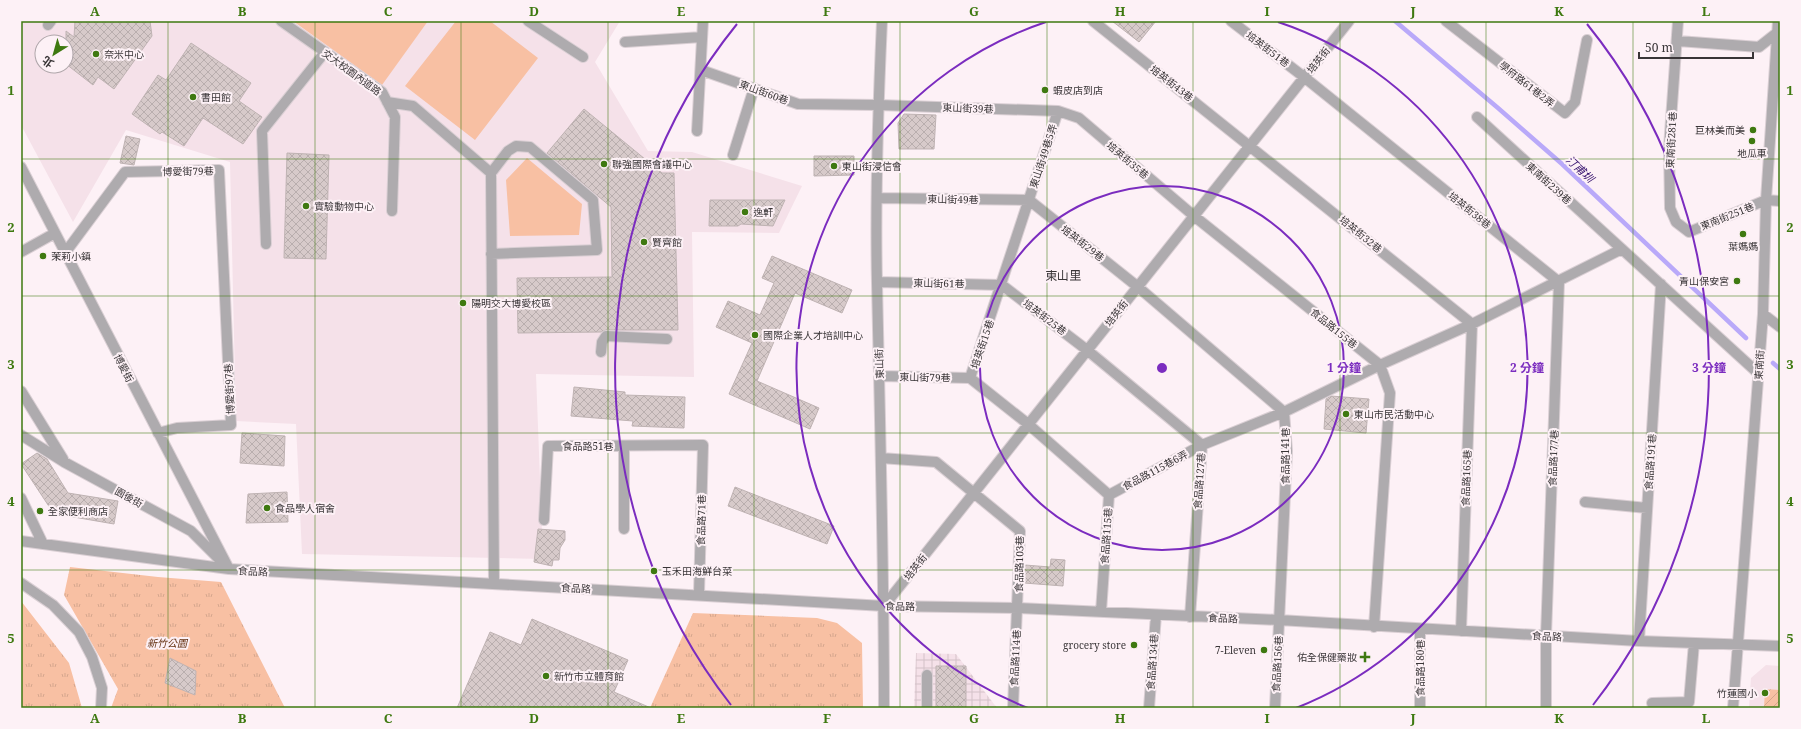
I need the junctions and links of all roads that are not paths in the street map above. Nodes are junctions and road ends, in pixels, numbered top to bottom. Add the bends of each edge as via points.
1 (282, 21) edge
2 (528, 21) edge
3 (703, 21) edge
4 (882, 21) edge
5 (1093, 21) edge
6 (1231, 21) edge
7 (1349, 21) edge
8 (1446, 21) edge
9 (1678, 21) edge
10 (1778, 21) edge
11 (1779, 32) edge
12 (702, 38) junction
13 (1587, 40) dead end
14 (1678, 41) junction
15 (625, 42) dead end
16 (325, 52) junction
17 (583, 57) dead end
18 (701, 70) junction
19 (1304, 77) junction
20 (754, 88) junction
21 (387, 102) junction
22 (878, 105) junction
23 (1058, 111) junction
24 (1477, 117) dead end
25 (697, 131) dead end
26 (1250, 145) junction
27 (733, 155) dead end
28 (21, 167) edge
29 (491, 173) junction
30 (877, 198) junction
31 (1029, 200) junction
32 (1766, 200) junction
33 (1780, 201) edge
34 (392, 211) dead end
35 (1194, 216) junction
36 (1689, 232) joint
37 (55, 233) junction
38 (266, 244) dead end
39 (1622, 249) junction
40 (21, 252) edge
41 (65, 253) junction
42 (491, 254) junction
43 (877, 282) junction
44 (1560, 282) junction
45 (1661, 284) junction
46 (1002, 285) junction
47 (1138, 287) junction
48 (224, 303) joint
49 (1763, 314) junction
50 (1472, 324) junction
51 (1780, 327) edge
52 (667, 339) dead end
53 (1087, 350) junction
54 (601, 352) dead end
55 (1380, 365) junction
56 (1759, 374) junction
57 (880, 376) junction
58 (970, 378) junction
59 (21, 391) edge
60 (1284, 412) junction
61 (1028, 424) junction
62 (158, 433) junction
63 (21, 435) edge
64 (703, 445) joint
65 (624, 446) junction
66 (1202, 446) junction
67 (881, 458) junction
68 (64, 462) junction
69 (974, 493) junction
70 (1109, 495) junction
71 (21, 498) edge
72 (1585, 502) dead end
73 (1647, 508) junction
74 (544, 520) dead end
75 (624, 529) dead end
76 (21, 541) edge
77 (43, 544) junction
78 (229, 569) junction
79 (21, 583) edge
80 (494, 584) junction
81 (699, 594) junction
82 (884, 606) junction
83 (1018, 608) junction
84 (1101, 612) junction
85 (1156, 616) junction
86 (1190, 617) junction
87 (1279, 620) junction
88 (1374, 627) junction
89 (1420, 629) junction
90 (1461, 631) junction
91 (1546, 635) junction
92 (1639, 641) junction
93 (1694, 643) junction
94 (1737, 644) junction
95 (1780, 646) edge
96 (927, 675) dead end
97 (1652, 703) dead end
98 (101, 708) edge
99 (884, 708) edge
100 (927, 708) edge
101 (1013, 708) edge
102 (1149, 708) edge
103 (1275, 708) edge
104 (1420, 708) edge
105 (1546, 708) edge
106 (1733, 708) edge

1 - 16 street, 交大校園內道路
2 - 17 street
3 - 12 street
4 - 22 street, 東山街
5 - 26 street, 培英街43巷
6 - 19 street, 培英街51巷
7 - 19 street, 培英街
8 - 13 street, 學府路61巷2弄 via 1565,114 1575,102
9 - 14 street, 東南街281巷
10 - 11 street, 東南街
11 - 14 street via 1759,47
11 - 32 street, 東南街
12 - 15 street
12 - 18 street
14 - 36 street, 東南街281巷 via 1669,148 1670,208 1676,222
16 - 21 street, 交大校園內道路 via 382,92
16 - 38 street via 262,132
18 - 20 street, 東山街60巷
18 - 25 street
19 - 26 street, 培英街
19 - 44 street, 培英街38巷
20 - 22 street, 東山街60巷 via 798,104
20 - 27 street
21 - 29 street via 413,106
21 - 34 street, 交大校園內道路 via 395,117
22 - 23 street, 東山街39巷
22 - 30 street, 東山街
23 - 31 street, 東山街49巷5弄
23 - 35 street, 培英街35巷 via 1079,118
24 - 39 street, 東南街239巷
26 - 35 street, 培英街
26 - 50 street, 培英街32巷
28 - 37 street, 博愛街
29 - 42 street
29 - 42 street via 508,151 516,146 530,147 593,200 597,250
30 - 31 street, 東山街49巷
30 - 43 street, 東山街
31 - 46 street, 東山街49巷5弄
31 - 47 street, 培英街29巷
32 - 33 street
32 - 36 street, 東南街251巷
32 - 49 street, 東南街
35 - 47 street, 培英街
35 - 55 street, 食品路155巷
37 - 40 street
37 - 41 street, 博愛街
39 - 44 street
39 - 45 street, 東南街239巷
41 - 48 street, 博愛街79巷 via 125,172 219,170
41 - 62 street, 博愛街
42 - 80 street
43 - 46 street, 東山街61巷
43 - 57 street, 東山街
44 - 50 street
44 - 91 street, 食品路177巷
45 - 56 street, 東南街239巷
45 - 73 street, 食品路191巷
46 - 53 street, 培英街25巷
46 - 58 street, 培英街15巷
47 - 53 street, 培英街
47 - 60 street
48 - 62 street, 博愛街97巷 via 231,426 177,428
49 - 51 street
49 - 56 street, 東南街
50 - 55 street, 食品路115巷6弄
50 - 90 street, 食品路165巷
52 - 54 street via 606,336 602,342
53 - 61 street, 培英街
53 - 66 street, 食品路127巷
55 - 60 street, 食品路115巷6弄
55 - 88 street via 1390,393
56 - 94 street, 東南街
57 - 58 street, 東山街79巷
57 - 67 street, 東山街
58 - 61 street, 培英街15巷
59 - 68 street
60 - 66 street, 食品路115巷6弄
60 - 87 street, 食品路141巷 via 1287,451
61 - 69 street, 培英街
61 - 70 street, 食品路115巷
62 - 78 street, 博愛街
63 - 68 street, 園後街
64 - 65 street, 食品路51巷
64 - 81 street, 食品路71巷
65 - 74 street, 食品路51巷 via 548,446
65 - 75 street
66 - 70 street, 食品路115巷6弄
66 - 86 street, 食品路127巷
67 - 69 street via 936,462
67 - 82 street, 東山街
68 - 78 street, 園後街 via 191,531
69 - 82 street, 培英街
69 - 83 street, 食品路103巷 via 1020,531
70 - 84 street, 食品路115巷
71 - 77 street
72 - 73 street
73 - 92 street, 食品路191巷
76 - 77 street, 食品路
77 - 78 street, 食品路
78 - 80 street, 食品路
79 - 98 street via 53,605 79,632 92,657 102,688
80 - 81 street, 食品路
81 - 82 street, 食品路
82 - 83 street, 食品路
82 - 99 street, 東山街
83 - 84 street, 食品路
83 - 101 street, 食品路114巷
84 - 85 street, 食品路
85 - 86 street, 食品路
85 - 102 street, 食品路134巷
86 - 87 street, 食品路
87 - 88 street, 食品路
87 - 103 street, 食品路156巷
88 - 89 street, 食品路
89 - 90 street, 食品路
89 - 104 street, 食品路180巷
90 - 91 street, 食品路
91 - 92 street, 食品路
91 - 105 street, 食品路177巷
92 - 93 street, 食品路
93 - 94 street, 食品路
93 - 97 street via 1689,702
94 - 95 street, 食品路
94 - 106 street, 東南街
96 - 100 street

